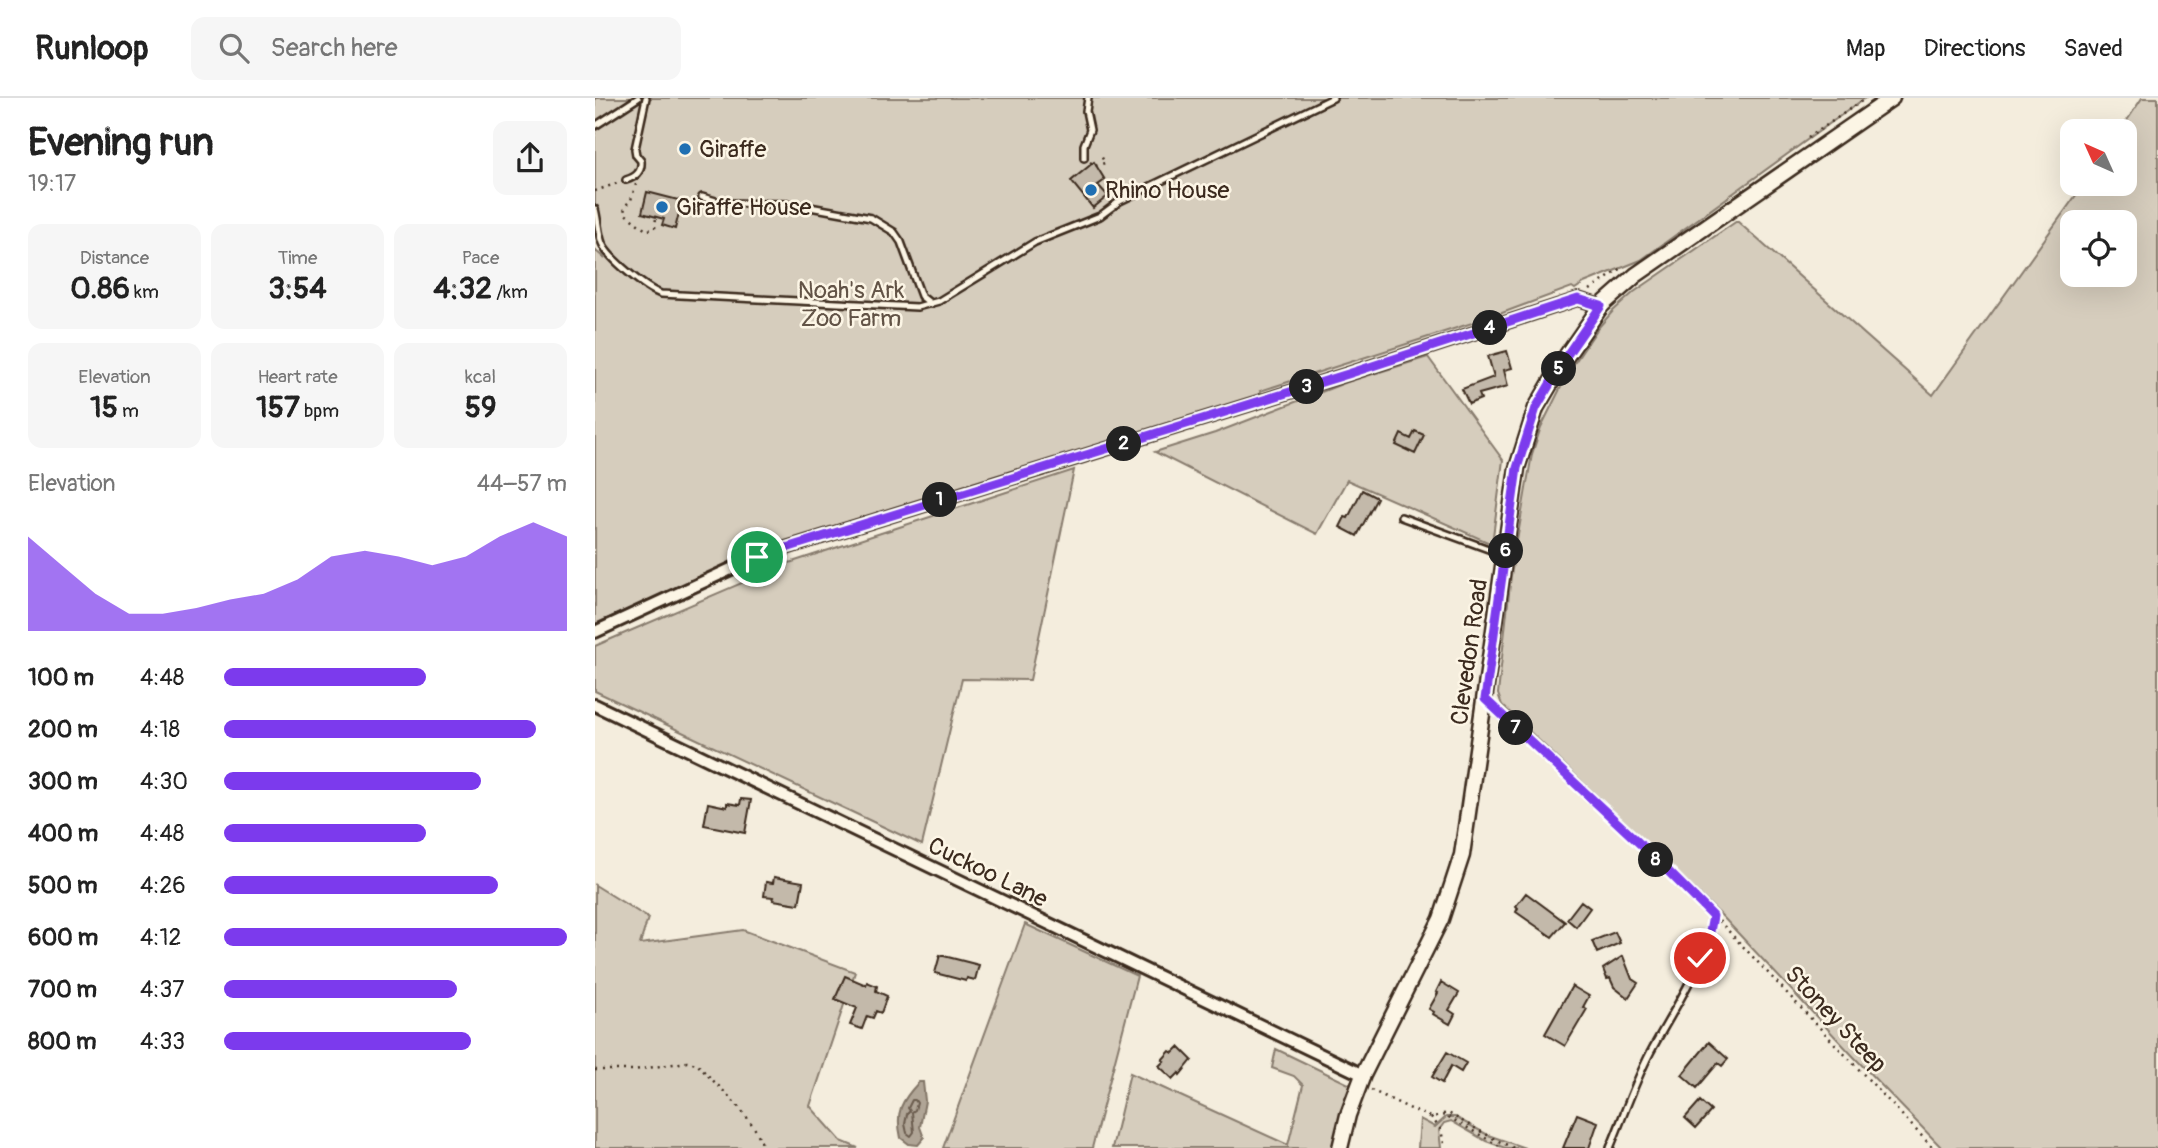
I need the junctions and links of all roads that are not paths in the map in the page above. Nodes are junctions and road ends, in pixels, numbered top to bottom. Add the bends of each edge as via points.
1 (638, 98) edge
2 (646, 98) edge
3 (1088, 98) edge
4 (1333, 98) edge
5 (1892, 98) edge
6 (595, 126) edge
7 (1084, 158) dead end
8 (626, 180) road end
9 (702, 197) dead end
10 (595, 209) edge
11 (931, 304) junction
12 (1601, 306) junction
13 (1401, 517) dead end
14 (1505, 555) junction
15 (595, 632) edge
16 (1485, 699) junction
17 (595, 705) edge
18 (1361, 1079) junction
19 (1341, 1148) edge
20 (1610, 1148) edge

1 - 6 lane
2 - 8 lane via 635,149 642,167
3 - 7 lane via 1090,130
4 - 11 lane via 1120,201 1100,216 1035,242
5 - 12 main road, Clevedon Road via 1636,275
9 - 11 lane via 723,203 793,204 871,218 901,242 921,296
10 - 11 lane via 602,244 646,286 661,294 906,307
12 - 14 main road, Clevedon Road via 1536,408 1517,468
12 - 15 street via 1578,299 757,557
13 - 14 lane
14 - 16 main road, Clevedon Road
16 - 18 main road, Clevedon Road via 1462,855 1441,919
16 - 20 lane via 1713,916 1700,958 1648,1057
17 - 18 street, Cuckoo Lane
18 - 19 main road, Clevedon Road

